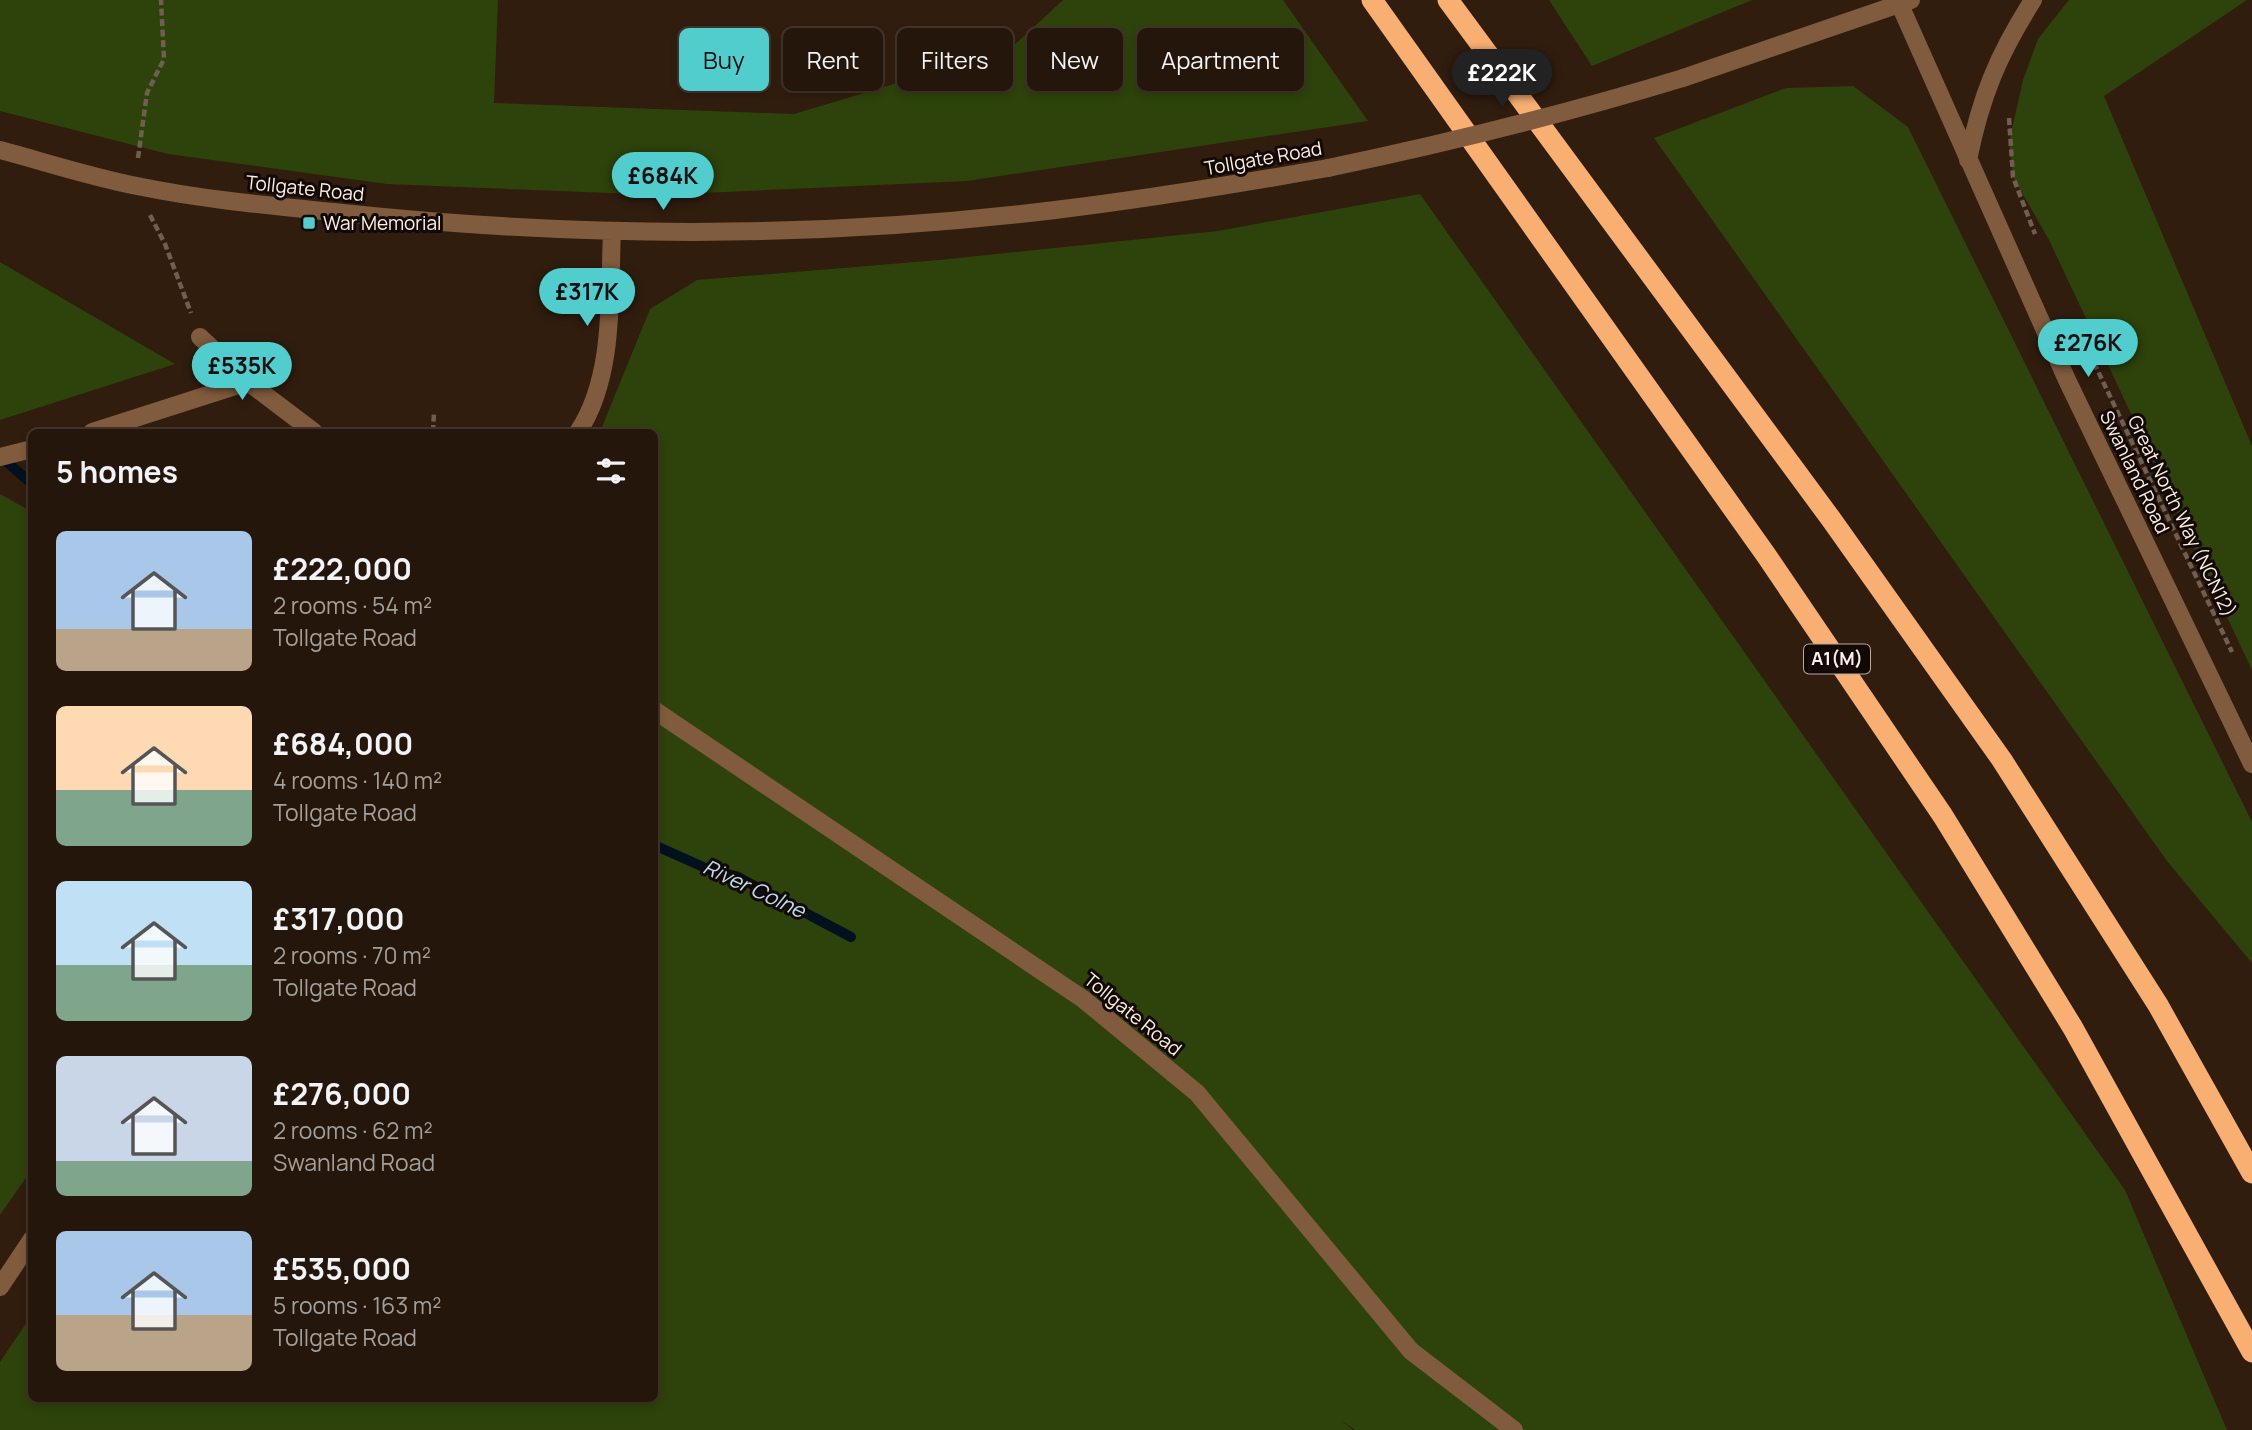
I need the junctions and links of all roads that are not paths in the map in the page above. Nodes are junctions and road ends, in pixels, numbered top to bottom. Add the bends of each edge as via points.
1 (1372, 0) edge
2 (1448, 0) edge
3 (2033, 0) edge
4 (1906, 2) edge
5 (0, 150) edge
6 (1968, 160) junction
7 (612, 231) junction
8 (201, 337) road end
9 (248, 382) junction
10 (102, 429) edge
11 (310, 429) edge
12 (580, 429) edge
13 (28, 450) edge
14 (0, 457) edge
15 (658, 713) edge
16 (2252, 764) edge
17 (2252, 1173) edge
18 (28, 1245) edge
19 (0, 1287) edge
20 (2252, 1352) edge
21 (1514, 1430) edge

1 - 20 highway, A1(M) via 1766,555 1943,816 2073,1028
2 - 17 highway via 1831,519 2002,760 2158,1005
3 - 6 street via 2004,48 1980,104
4 - 6 street, Swanland Road
4 - 7 street, Tollgate Road, bridge via 1571,112 1328,168 1054,211 937,222
5 - 7 street, Tollgate Road via 134,186 219,200 408,220
6 - 16 street, Swanland Road via 2067,380
7 - 12 street via 605,356 588,418
8 - 9 street
9 - 10 street
9 - 11 street
13 - 14 street
15 - 21 street, Tollgate Road via 1083,999 1197,1093 1411,1351
18 - 19 street

